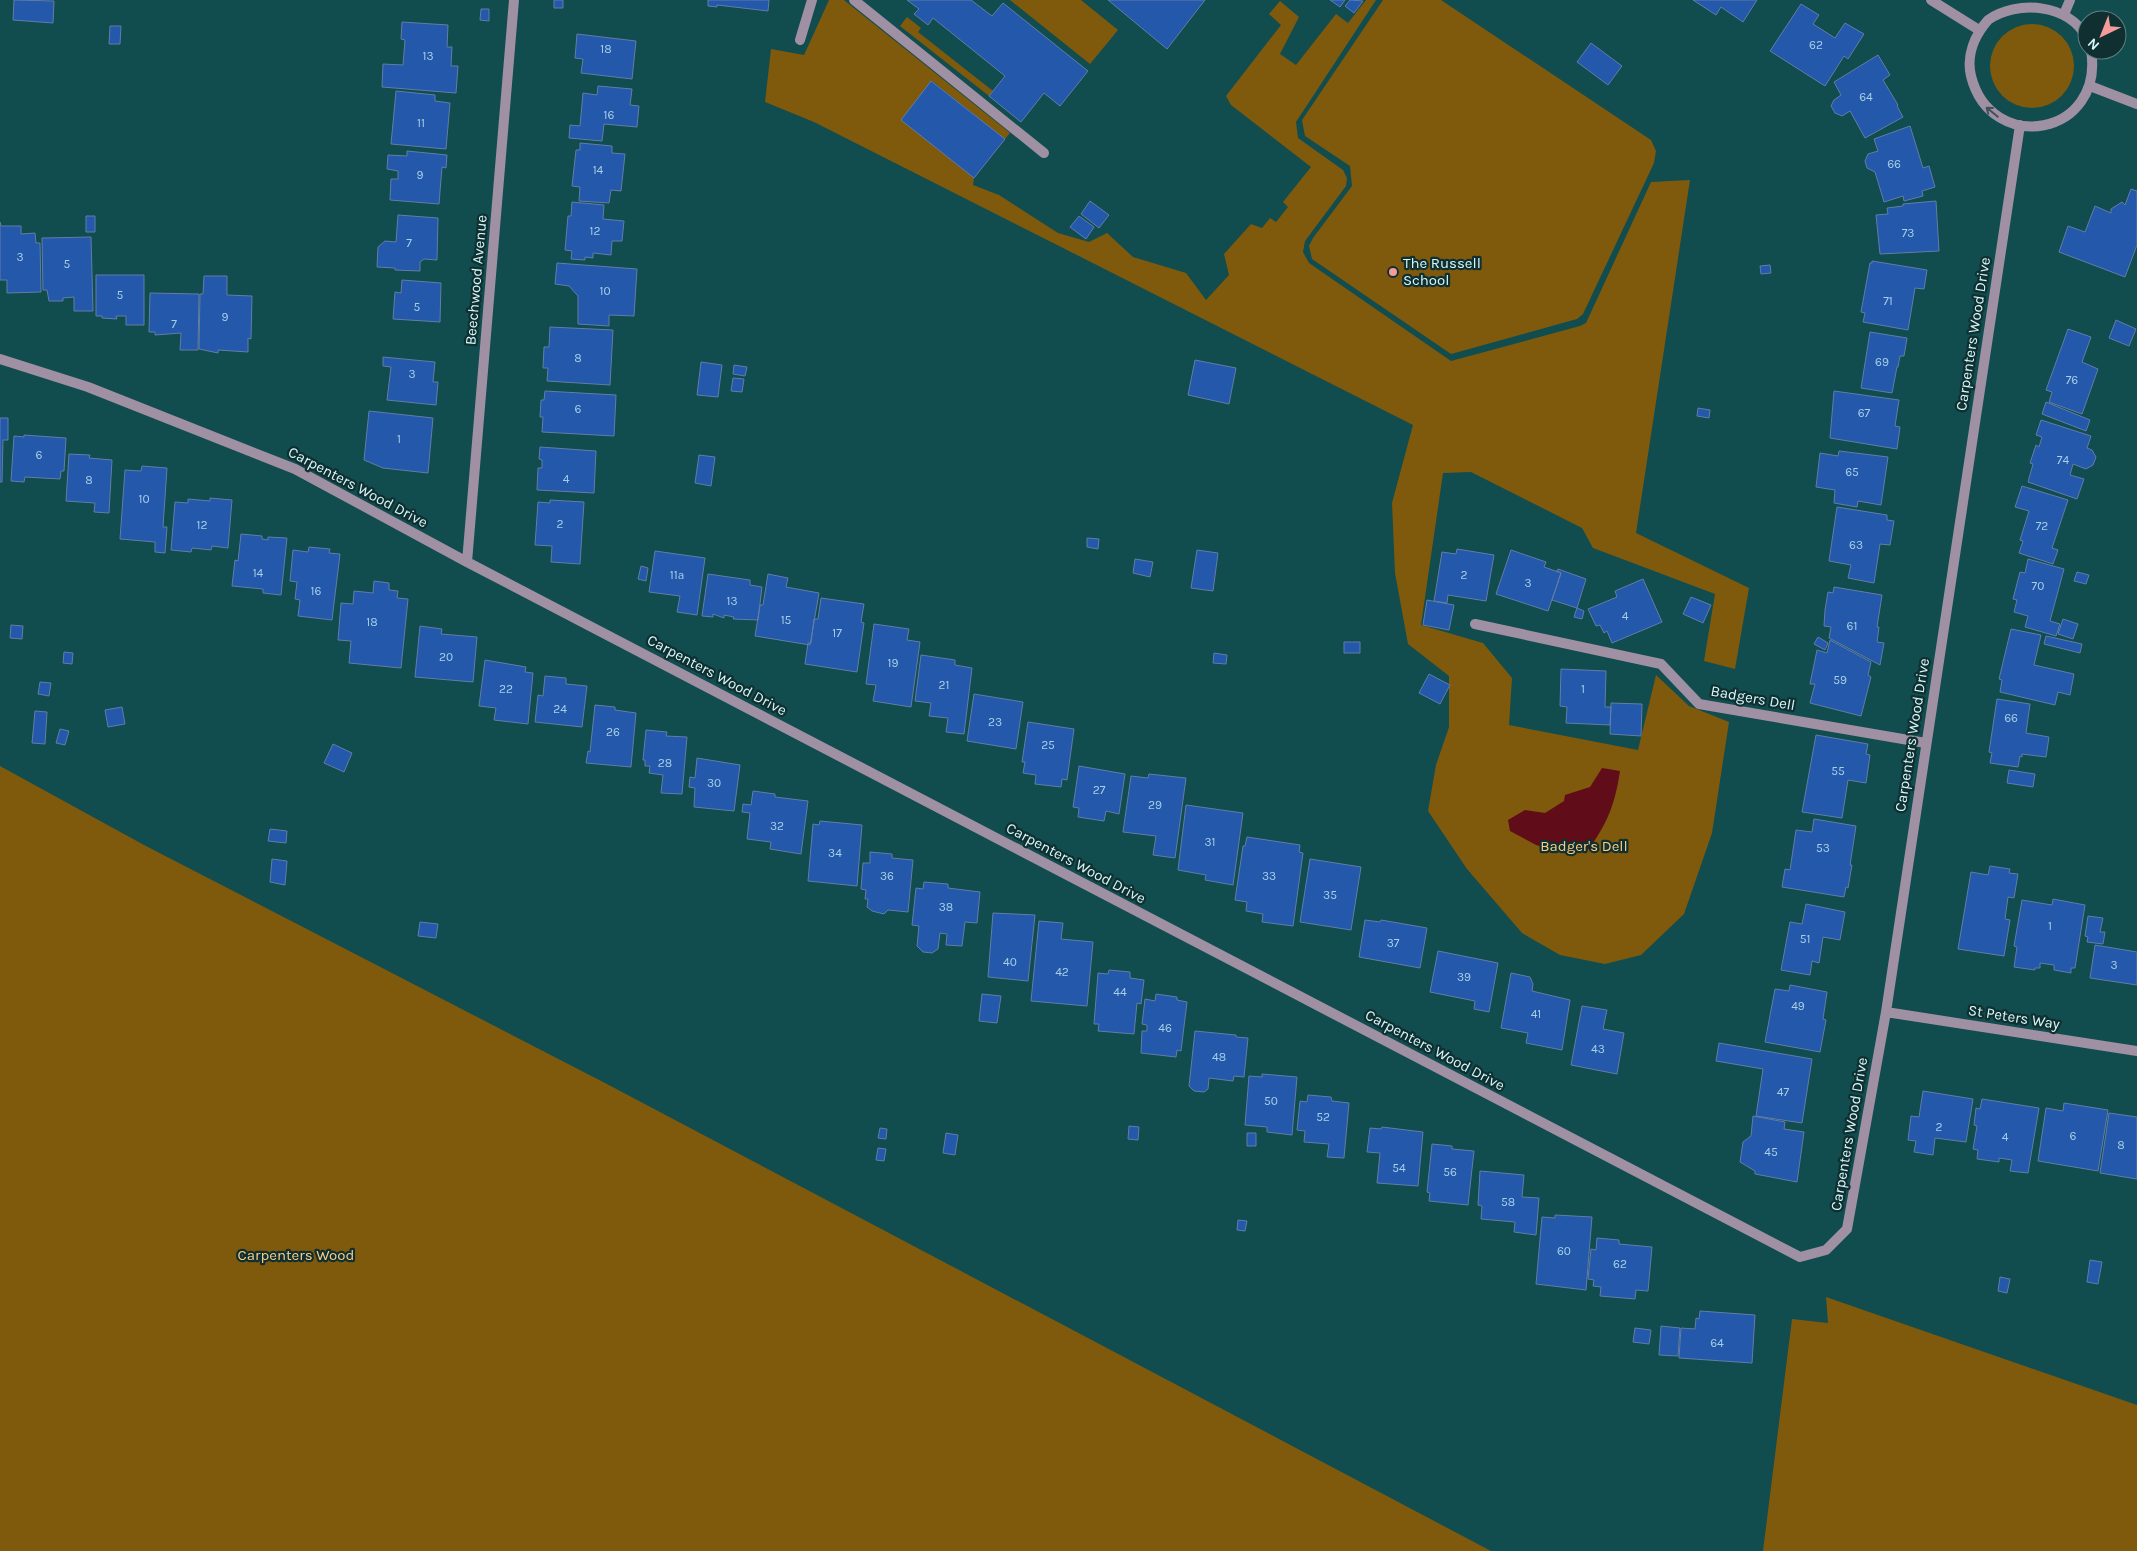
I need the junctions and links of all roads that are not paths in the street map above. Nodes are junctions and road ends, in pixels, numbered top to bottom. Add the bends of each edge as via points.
1 (514, 0) edge
2 (812, 0) edge
3 (854, 0) edge
4 (1931, 0) edge
5 (2070, 0) edge
6 (2065, 12) junction
7 (2077, 23) edge
8 (1979, 30) junction
9 (800, 40) dead end
10 (2093, 60) edge
11 (2090, 86) junction
12 (2137, 104) edge
13 (2020, 125) junction
14 (1044, 153) dead end
15 (0, 359) edge
16 (467, 562) junction
17 (1475, 624) dead end
18 (1926, 743) junction
19 (1886, 1012) junction
20 (2137, 1051) edge

1 - 16 street, Beechwood Avenue
2 - 9 street
3 - 14 street
4 - 8 street
5 - 6 street
6 - 7 street
6 - 8 street via 2047,4 2027,2 2008,6
13 -> 8 street via 2002,119 1974,90 1970,70 1971,49
10 - 11 street
11 - 12 street
11 - 13 street via 2082,102 2070,114 2038,127
13 - 18 street, Carpenters Wood Drive
15 - 16 street, Carpenters Wood Drive via 88,387 294,469
16 - 19 street, Carpenters Wood Drive via 1800,1257 1826,1250 1848,1229
17 - 18 street, Badgers Dell via 1661,664 1699,704
18 - 19 street, Carpenters Wood Drive
19 - 20 street, St Peters Way

